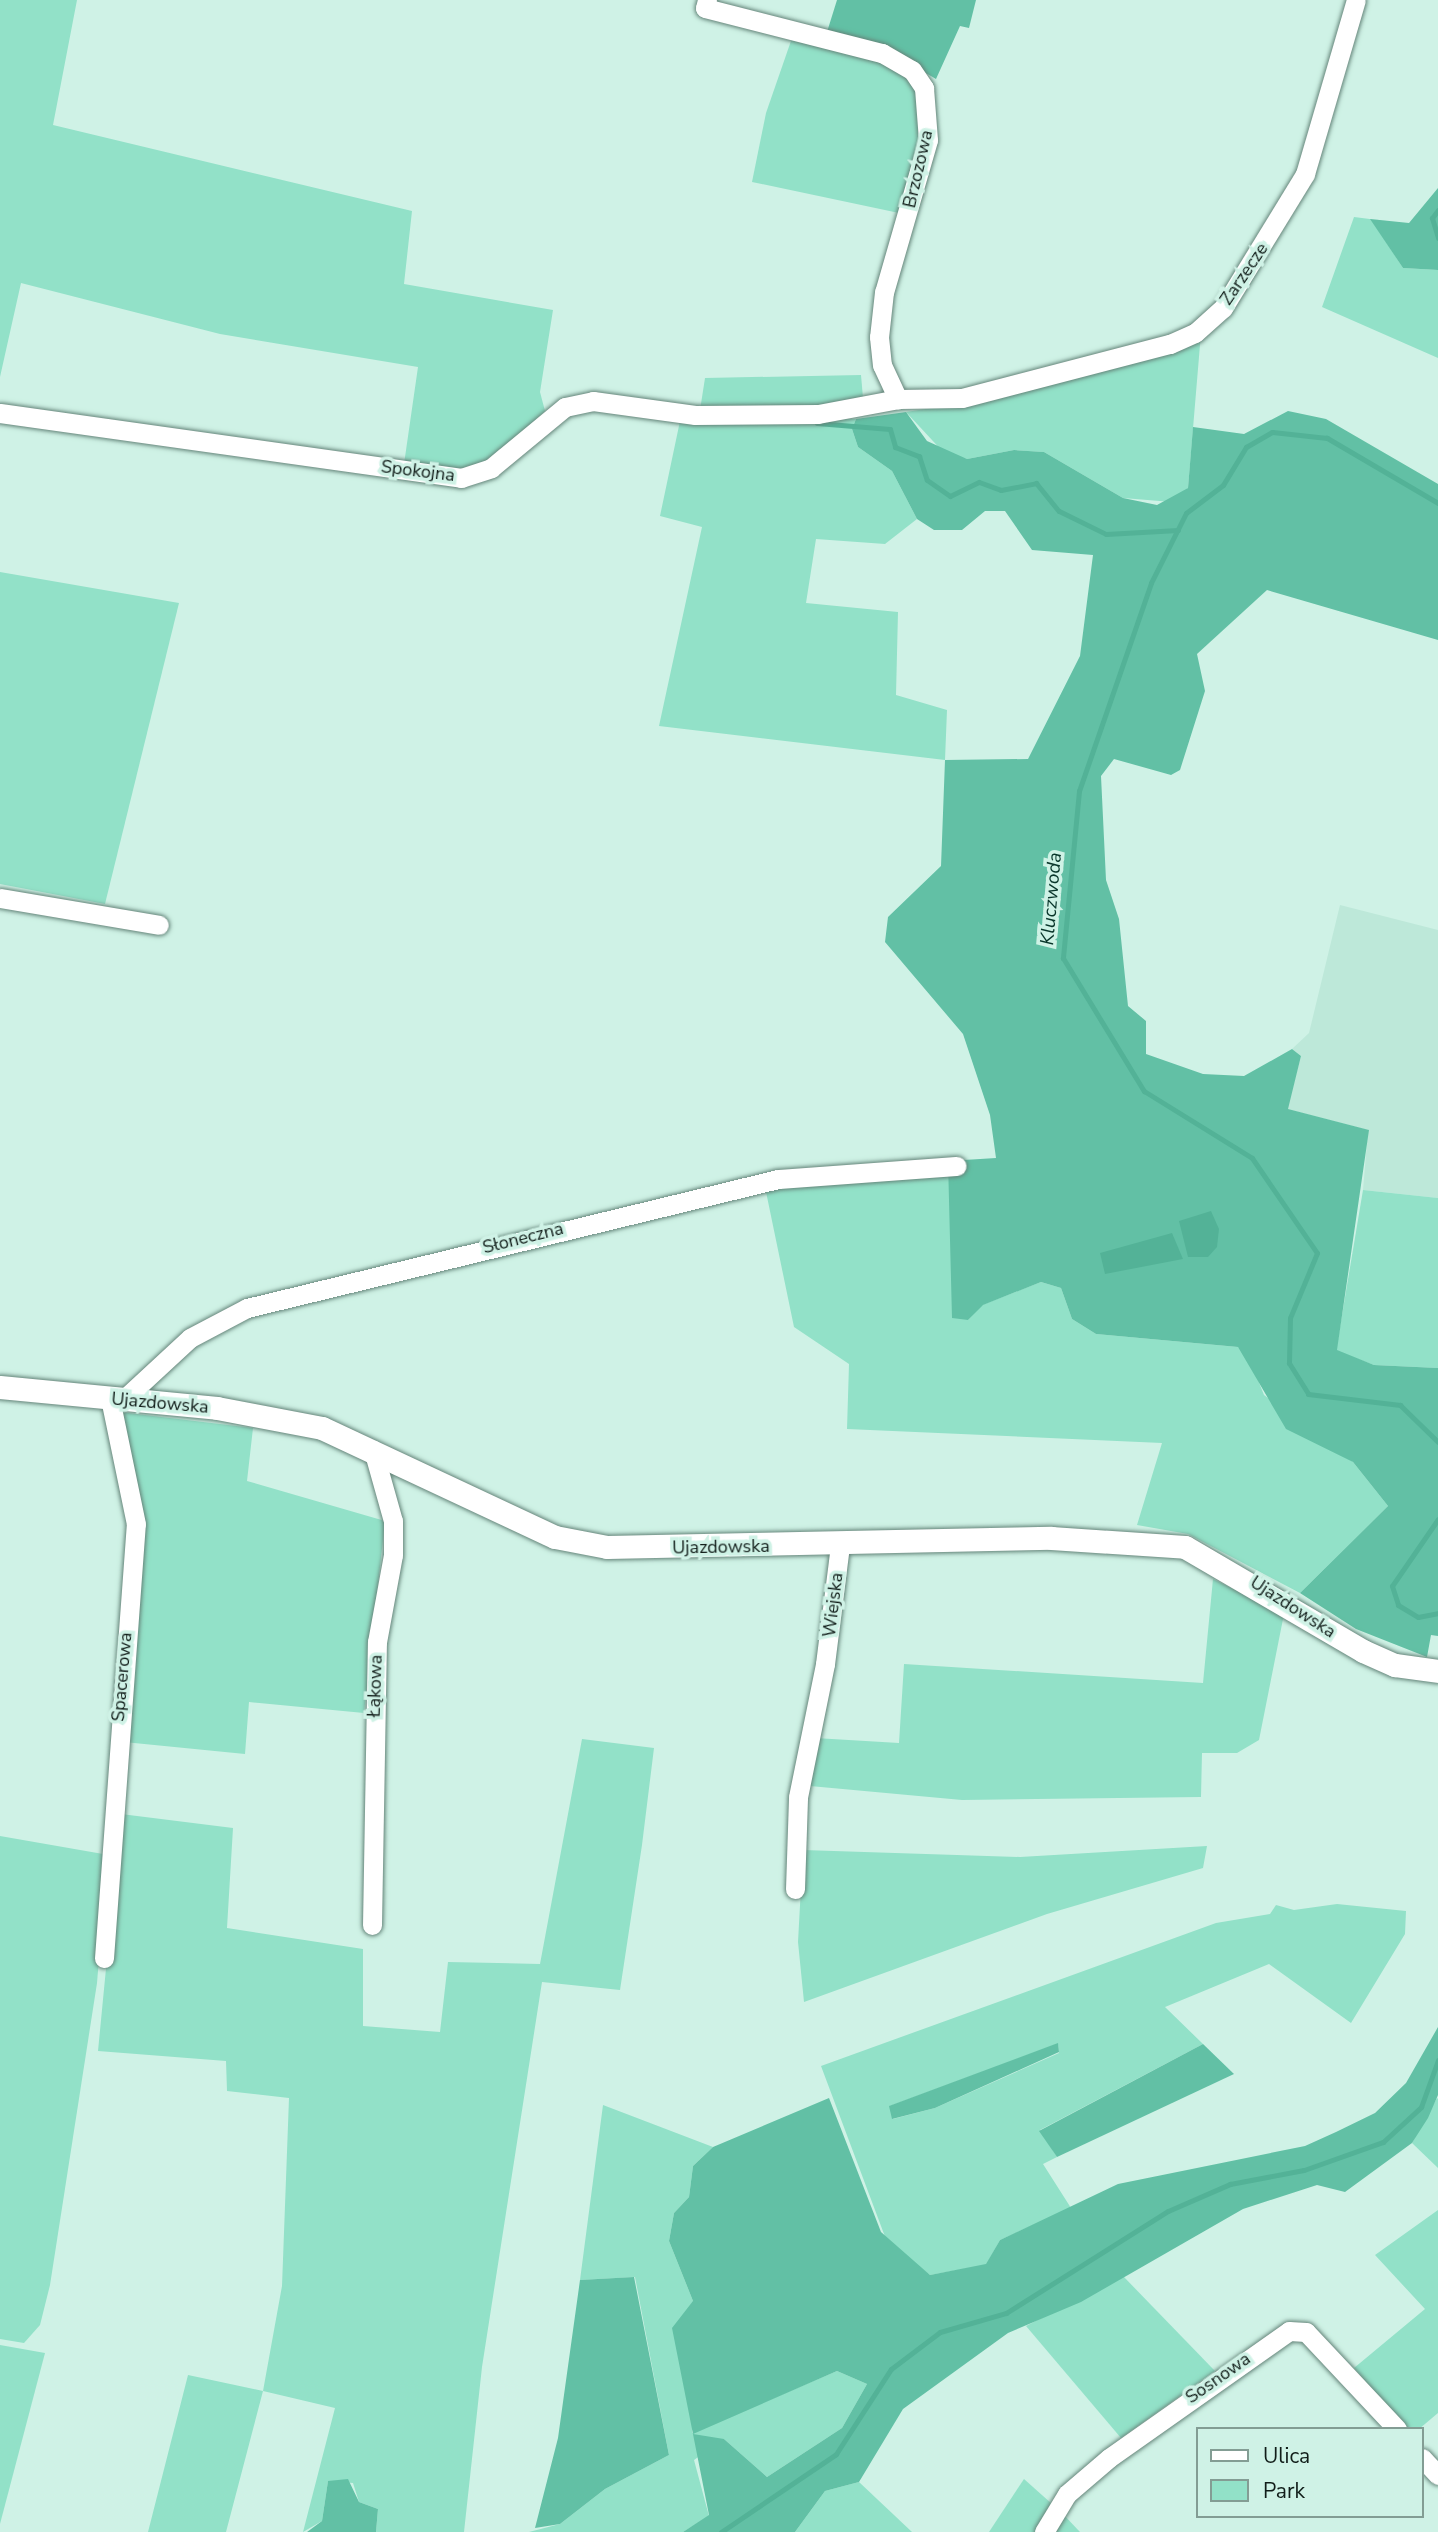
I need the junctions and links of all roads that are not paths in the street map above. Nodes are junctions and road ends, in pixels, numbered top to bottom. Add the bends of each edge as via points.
1 (1356, 0) edge
2 (706, 4) edge
3 (898, 399) junction
4 (0, 413) edge
5 (0, 898) edge
6 (159, 925) dead end
7 (957, 1166) dead end
8 (0, 1387) edge
9 (117, 1400) junction
10 (373, 1450) junction
11 (840, 1546) junction
12 (1438, 1671) edge
13 (795, 1889) dead end
14 (372, 1925) dead end
15 (104, 1958) dead end
16 (1395, 2427) edge
17 (1424, 2460) edge
18 (1438, 2475) edge
19 (1044, 2532) edge

1 - 3 street, Zarzecze via 1305,174 1240,285 1195,333 1017,386 962,398
2 - 3 street, Brzozowa via 882,53 912,70 924,88 928,140 884,292 879,337 882,365
3 - 4 street, Spokojna via 768,418 593,401 565,407 491,468 461,478
5 - 6 street
7 - 9 street, Słoneczna via 778,1179 247,1308 190,1338
8 - 9 street, Ujazdowska
9 - 10 street, Ujazdowska via 271,1416 322,1427
9 - 15 street, Spacerowa via 136,1524
10 - 11 street, Ujazdowska via 555,1536 594,1545
10 - 14 street, Łąkowa via 393,1521 393,1555 377,1642
11 - 12 street, Ujazdowska via 1051,1538 1185,1547 1363,1651 1395,1665
11 - 13 street, Wiejska via 825,1664 798,1797
16 - 19 street, Sosnowa via 1306,2332 1289,2331 1109,2458 1067,2494
17 - 18 street

